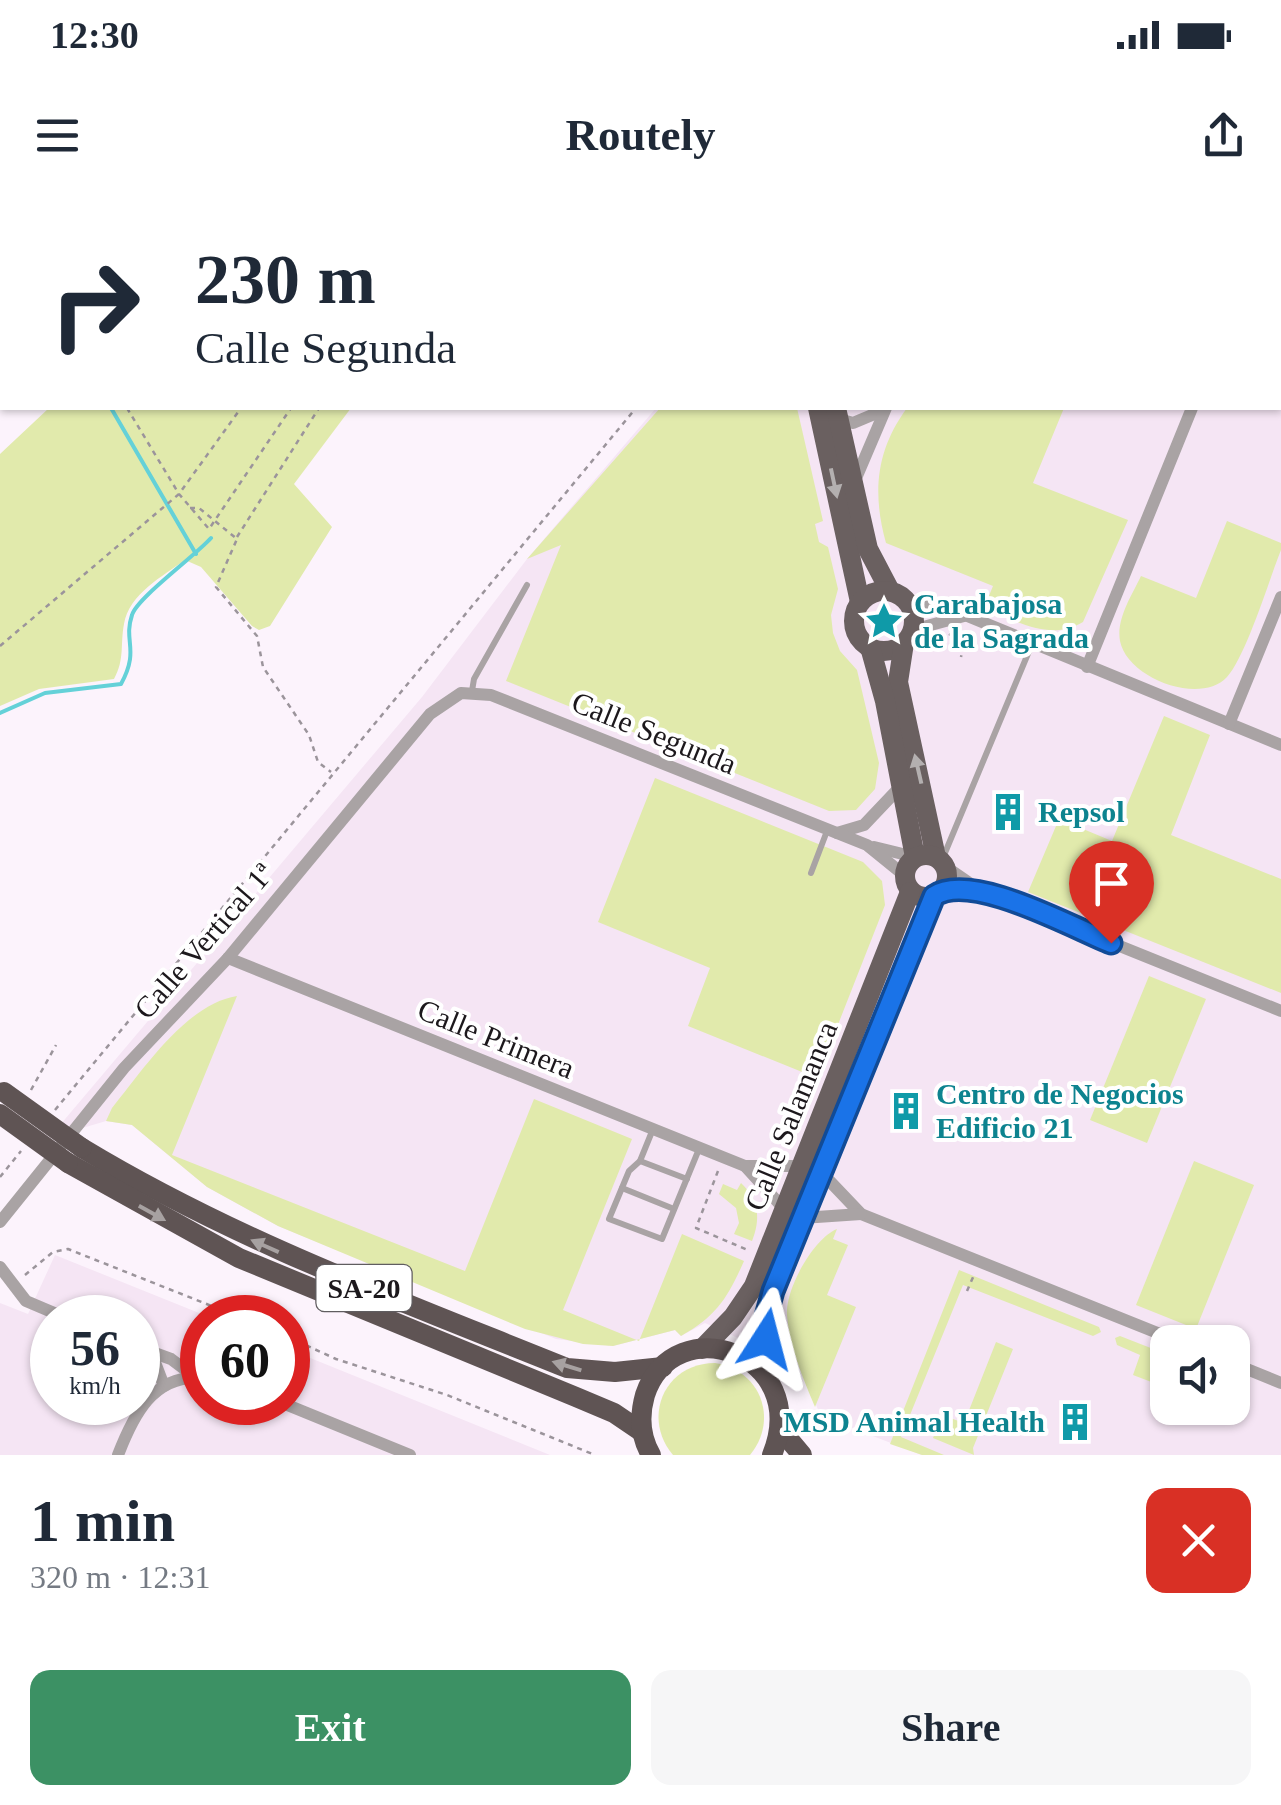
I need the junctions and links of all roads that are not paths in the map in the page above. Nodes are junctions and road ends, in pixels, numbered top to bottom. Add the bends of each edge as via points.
1 (818, 410) edge
2 (882, 410) edge
3 (885, 410) edge
4 (1191, 410) edge
5 (837, 413) edge
6 (854, 485) junction
7 (527, 585) dead end
8 (898, 596) junction
9 (1281, 597) edge
10 (860, 602) junction
11 (964, 616) junction
12 (907, 640) junction
13 (1032, 644) junction
14 (870, 647) junction
15 (1087, 667) junction
16 (472, 692) junction
17 (451, 697) joint
18 (1229, 724) junction
19 (1281, 745) edge
20 (902, 785) junction
21 (832, 831) junction
22 (867, 845) junction
23 (935, 860) junction
24 (811, 873) dead end
25 (907, 884) junction
26 (978, 889) junction
27 (937, 894) junction
28 (228, 958) junction
29 (1281, 1012) edge
30 (2, 1090) edge
31 (0, 1114) edge
32 (652, 1129) junction
33 (699, 1148) junction
34 (75, 1156) junction
35 (640, 1161) junction
36 (745, 1166) junction
37 (812, 1169) junction
38 (687, 1179) junction
39 (622, 1188) junction
40 (674, 1209) junction
41 (794, 1214) junction
42 (861, 1214) junction
43 (0, 1222) edge
44 (0, 1266) edge
45 (30, 1303) edge
46 (1150, 1330) edge
47 (702, 1349) junction
48 (663, 1367) junction
49 (1250, 1371) edge
50 (769, 1378) junction
51 (160, 1379) edge
52 (180, 1382) edge
53 (1281, 1383) edge
54 (164, 1386) junction
55 (310, 1414) edge
56 (781, 1430) junction
57 (642, 1432) junction
58 (118, 1455) edge
59 (410, 1455) edge
60 (651, 1455) edge
61 (772, 1455) edge
62 (802, 1455) edge

1 -> 10 main road
2 - 5 street via 853,423
3 - 6 street
4 - 15 street
5 - 6 main road
6 - 8 main road via 868,549
7 - 16 lane
8 - 10 main road via 877,592
8 - 11 street
8 - 12 main road via 914,621
9 - 18 street
10 - 14 main road via 855,627
11 - 12 street via 927,626
11 - 13 street
12 - 14 main road via 884,650
23 -> 12 main road via 898,682
13 - 15 street
13 - 23 lane
14 - 20 main road
15 - 18 street
16 - 17 street, Calle Segunda
16 - 21 street, Calle Segunda via 492,694
17 - 28 street, Calle Vertical 1ª
18 - 19 street
20 - 21 street via 864,825
20 - 23 main road
21 - 22 street, Calle Segunda
21 - 24 lane
22 - 23 street, Calle Segunda
22 - 25 street, Calle Segunda
23 - 25 main road, Calle Salamanca
23 - 26 street, Calle Segunda
23 - 27 main road, Calle Salamanca via 947,880
25 - 27 main road via 921,898
25 - 37 main road, Calle Salamanca
26 - 27 street, Calle Segunda
26 - 29 street, Calle Segunda
27 - 37 main road, Calle Salamanca
28 - 32 street, Calle Primera
28 - 43 street, Calle Vertical 1ª via 124,1068
30 - 34 highway, SA-20, bridge
31 - 34 highway, SA-20, bridge
32 - 33 street, Calle Primera
32 - 35 lane
33 - 36 street, Calle Primera
33 - 38 lane
48 -> 34 highway, SA-20 via 567,1368 244,1237
34 -> 57 highway, SA-20 via 239,1258 614,1413
35 - 38 lane
35 - 39 lane
36 - 37 street, Calle Primera
36 - 41 street, Calle Primera
37 - 41 main road, Calle Salamanca
37 - 42 street
38 - 40 lane
39 - 40 lane
39 - 40 lane via 609,1219 662,1240
41 - 42 street
41 - 47 main road, Calle Salamanca via 744,1304
41 - 50 main road, Calle Salamanca via 767,1310
42 - 46 street
44 - 45 street
47 - 48 highway, SA-20
47 - 50 highway via 727,1350
48 - 57 highway via 648,1386
49 - 53 street
50 - 56 highway via 778,1394
51 - 54 street
52 - 54 street
54 - 58 street via 141,1405
55 - 59 street
56 - 61 highway
56 - 62 highway
57 - 60 highway

